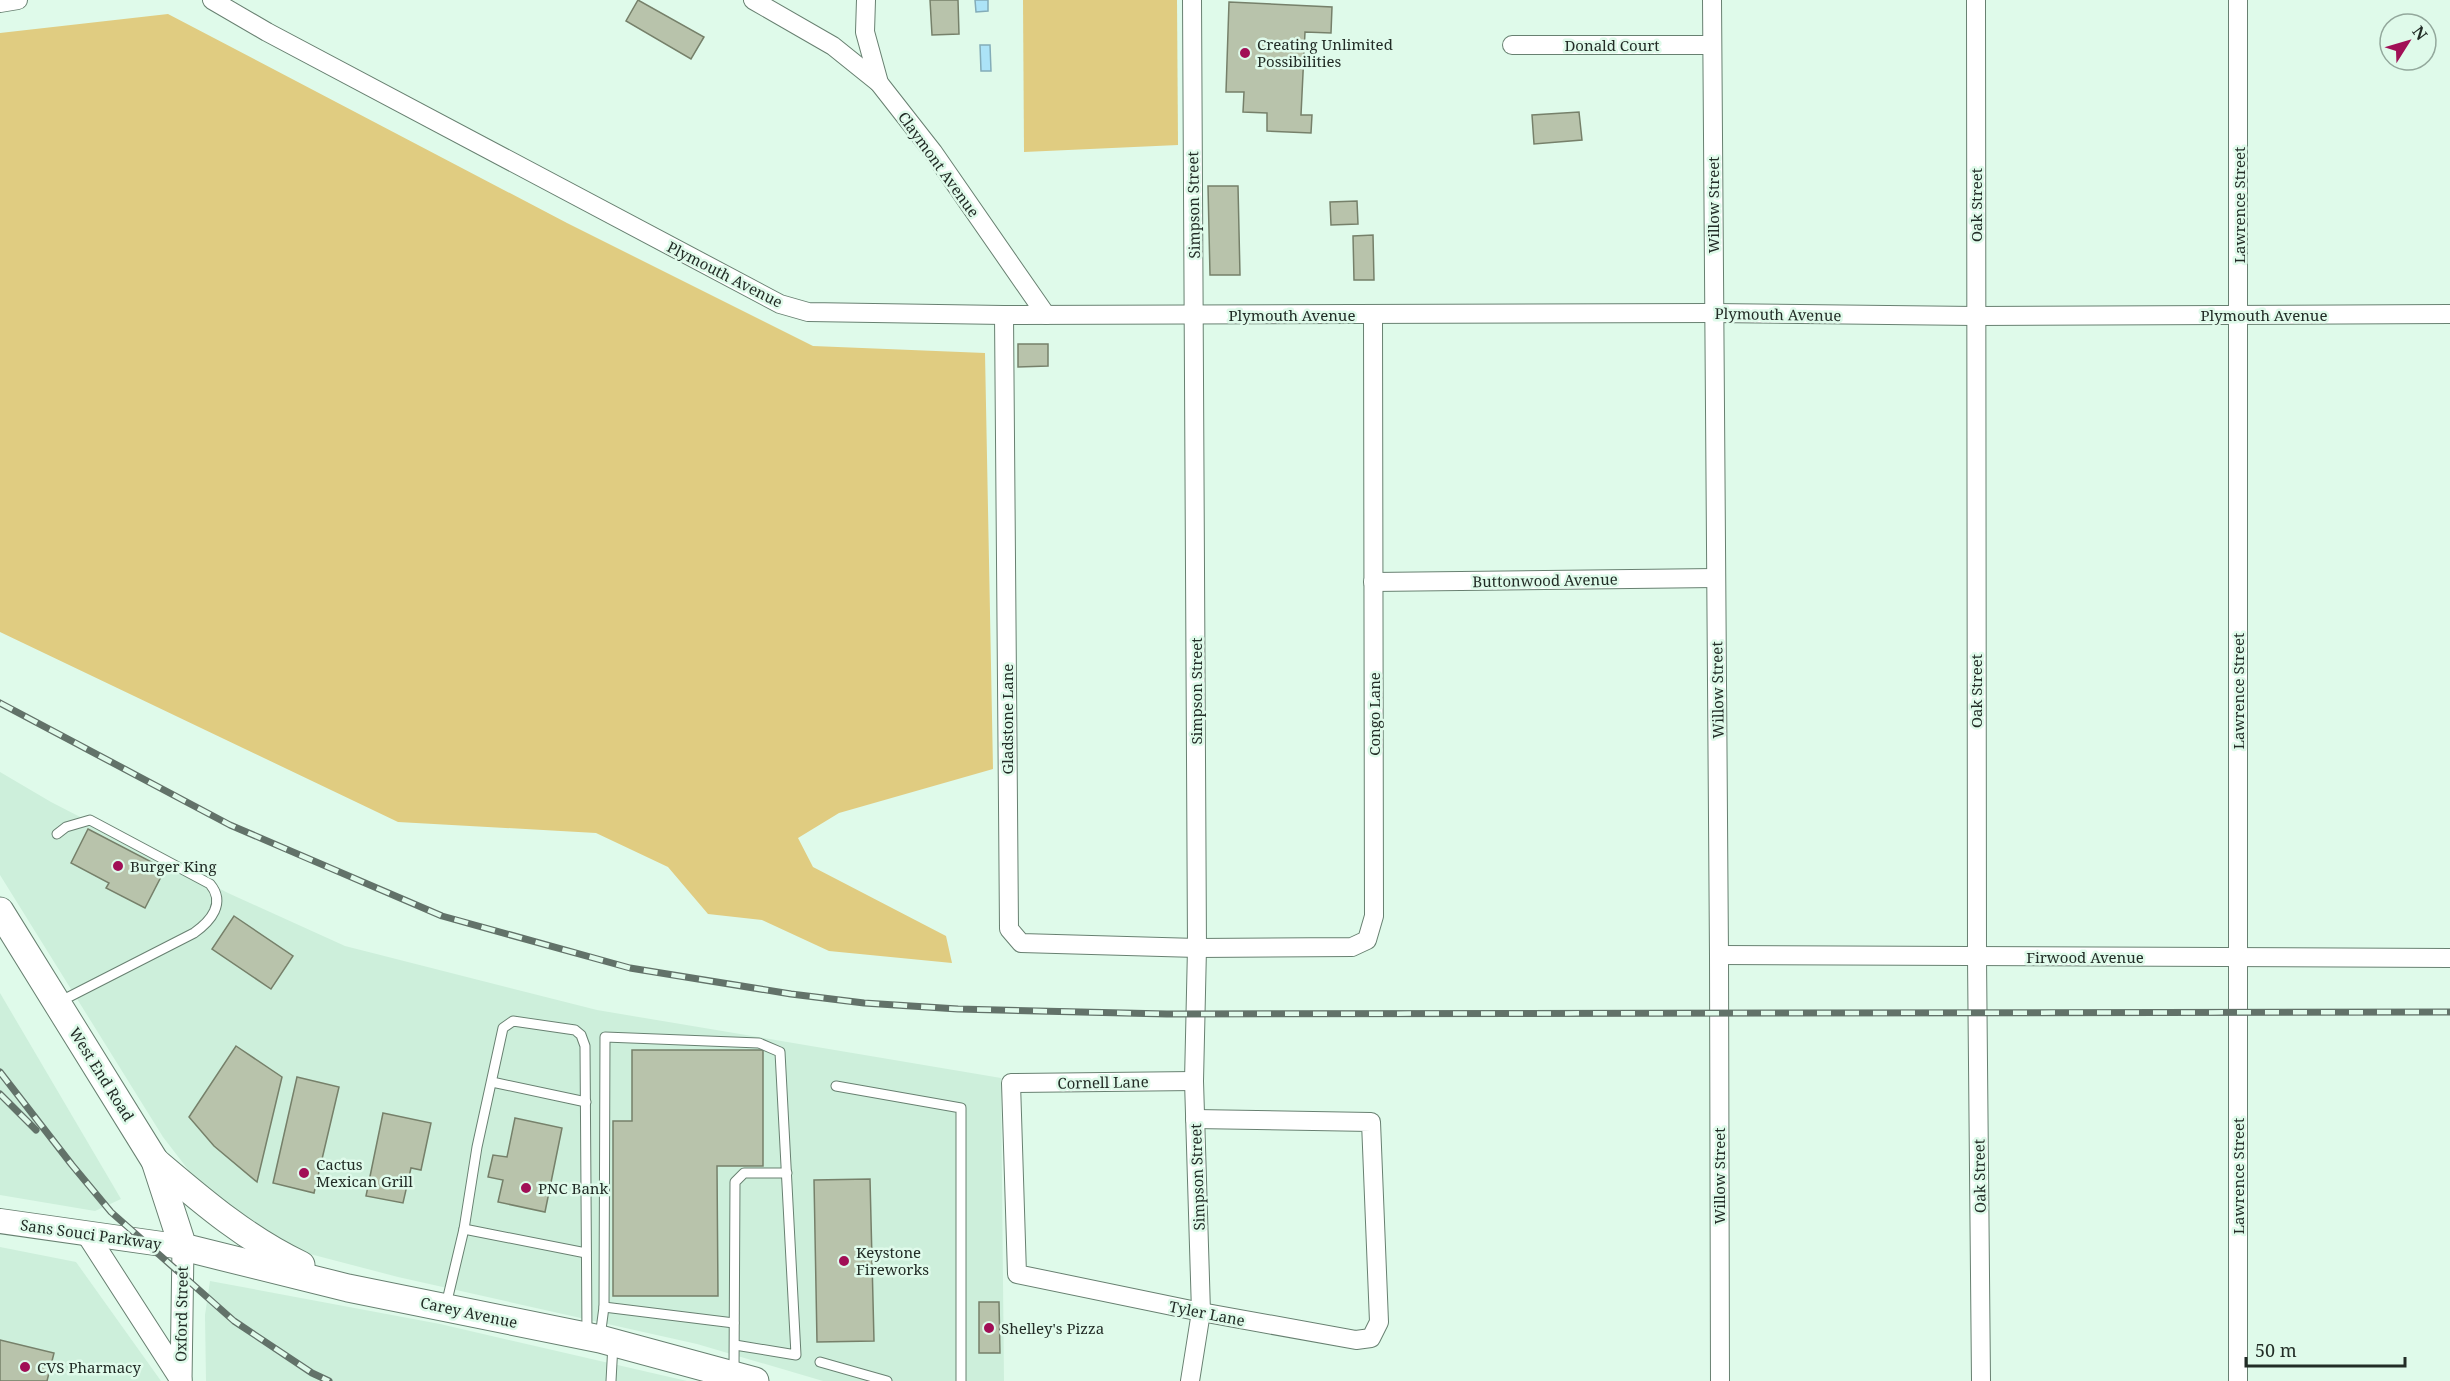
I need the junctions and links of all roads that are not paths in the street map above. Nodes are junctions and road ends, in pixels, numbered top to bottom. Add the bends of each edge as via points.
1 (18, 0) edge
2 (212, 0) edge
3 (753, 0) edge
4 (866, 0) edge
5 (1192, 0) edge
6 (1712, 0) edge
7 (1976, 0) edge
8 (2238, 0) edge
9 (0, 3) edge
10 (1512, 45) dead end
11 (1712, 45) junction
12 (879, 83) junction
13 (1713, 313) junction
14 (2450, 314) edge
15 (1004, 315) junction
16 (1046, 315) junction
17 (1194, 315) junction
18 (1373, 315) junction
19 (1975, 316) junction
20 (2239, 316) junction
21 (1716, 578) junction
22 (1373, 582) junction
23 (57, 834) dead end
24 (0, 911) edge
25 (1197, 948) junction
26 (1719, 955) junction
27 (2238, 957) junction
28 (1977, 958) junction
29 (2450, 958) edge
30 (57, 1003) junction
31 (1194, 1081) junction
32 (492, 1082) junction
33 (1011, 1083) joint
34 (836, 1086) dead end
35 (586, 1102) junction
36 (1195, 1119) junction
37 (155, 1161) junction
38 (787, 1173) junction
39 (0, 1221) edge
40 (464, 1229) junction
41 (87, 1234) junction
42 (183, 1248) junction
43 (586, 1253) junction
44 (348, 1288) junction
45 (604, 1307) junction
46 (446, 1308) junction
47 (1201, 1312) junction
48 (734, 1323) junction
49 (600, 1339) junction
50 (735, 1345) junction
51 (820, 1362) dead end
52 (744, 1378) edge
53 (181, 1381) edge
54 (611, 1381) edge
55 (887, 1381) edge
56 (962, 1381) edge
57 (1190, 1381) edge
58 (1720, 1381) edge
59 (1981, 1381) edge
60 (2238, 1381) edge

1 - 9 street
2 - 15 street, Plymouth Avenue via 780,304 808,312
3 - 12 street via 833,46
4 - 12 street, Claymont Avenue via 865,32
5 - 17 street, Simpson Street
6 - 11 street, Willow Street
7 - 19 street, Oak Street
8 - 20 street, Lawrence Street
10 - 11 street, Donald Court
11 - 13 street, Willow Street
12 - 16 street, Claymont Avenue via 933,152
13 - 18 street, Plymouth Avenue
13 - 19 street, Plymouth Avenue
13 - 21 street, Willow Street
14 - 20 street, Plymouth Avenue
15 - 16 street, Plymouth Avenue
15 - 25 street, Gladstone Lane via 1009,929 1021,943
16 - 17 street, Plymouth Avenue
17 - 18 street, Plymouth Avenue
17 - 25 street, Simpson Street
18 - 22 street, Congo Lane
19 - 20 street, Plymouth Avenue
19 - 28 street, Oak Street
20 - 27 street, Lawrence Street
21 - 22 street, Buttonwood Avenue
21 - 26 street, Willow Street
22 - 25 street, Congo Lane via 1374,916 1367,940 1352,947
23 - 30 lane via 66,826 90,820 202,879 216,891 218,902 206,925
24 - 30 main road, West End Road
25 - 31 street, Simpson Street
26 - 28 street, Firwood Avenue
26 - 58 street, Willow Street
27 - 28 street, Firwood Avenue
27 - 29 street, Firwood Avenue
27 - 60 street, Lawrence Street
28 - 59 street, Oak Street
30 - 37 main road, West End Road
31 - 33 street, Cornell Lane
31 - 36 street, Simpson Street
32 - 35 lane
32 - 35 lane via 503,1028 513,1021 576,1030 585,1046
32 - 40 lane
33 - 47 street, Tyler Lane via 1017,1274
34 - 56 lane via 961,1108
35 - 43 lane
36 - 47 street, Simpson Street
36 - 47 street, Tyler Lane via 1371,1122 1379,1322 1371,1338 1356,1340
37 - 42 main road, West End Road
37 - 44 main road via 211,1209 266,1247
38 - 45 lane via 780,1052 759,1043 605,1037
38 - 48 lane via 744,1173 735,1182
38 - 50 lane via 796,1355
39 - 41 main road, Sans Souci Parkway
40 - 43 lane
40 - 46 lane
41 - 42 main road, Sans Souci Parkway
41 - 53 street
42 - 44 main road, Carey Avenue
42 - 53 street, Oxford Street
43 - 49 lane
44 - 46 main road, Carey Avenue
45 - 48 lane
45 - 49 lane
46 - 49 main road, Carey Avenue
47 - 57 street, Simpson Street
48 - 50 lane
49 - 52 main road, Carey Avenue
49 - 54 lane
50 - 52 lane
51 - 55 lane

